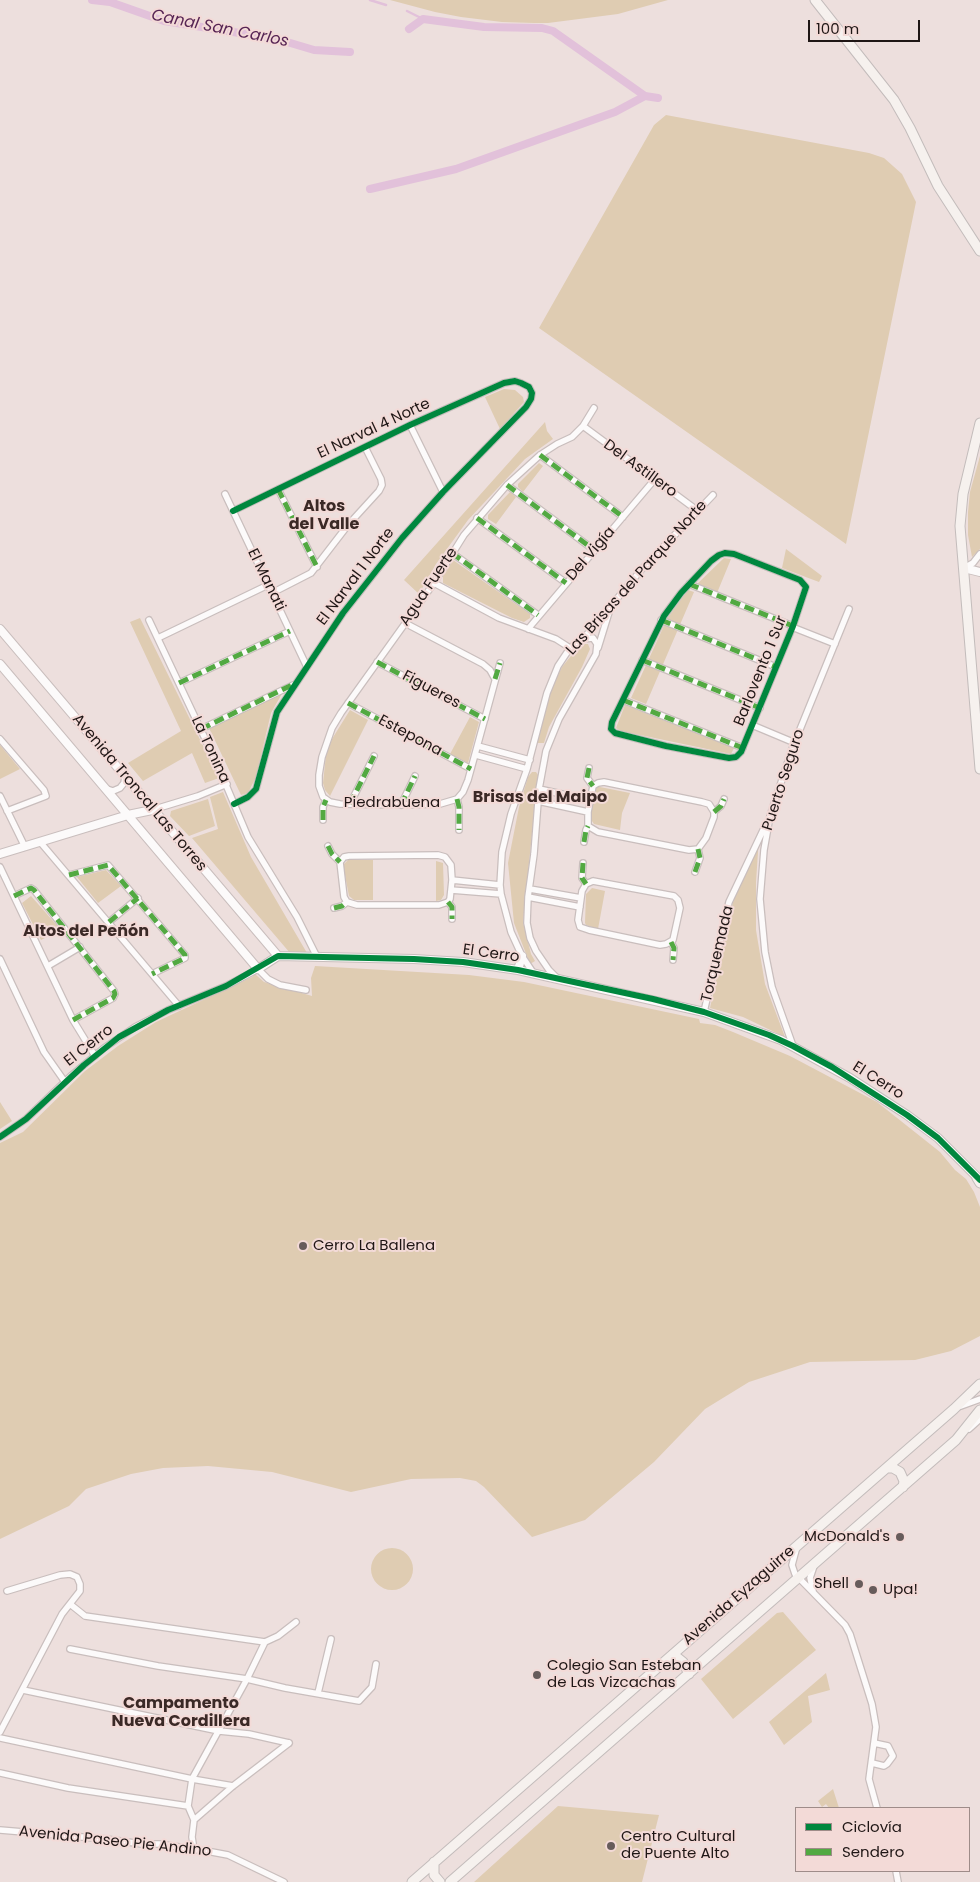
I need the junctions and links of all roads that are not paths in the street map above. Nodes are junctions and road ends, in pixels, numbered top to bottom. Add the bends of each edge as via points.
1 (814, 0) edge
2 (980, 251) edge
3 (529, 387) joint
4 (594, 408) dead end
5 (980, 423) edge
6 (410, 425) junction
7 (583, 426) junction
8 (365, 447) junction
9 (540, 455) junction
10 (655, 479) junction
11 (507, 485) junction
12 (278, 489) junction
13 (443, 492) junction
14 (225, 494) dead end
15 (712, 495) dead end
16 (233, 511) junction
17 (698, 511) junction
18 (623, 517) junction
19 (477, 518) junction
20 (594, 550) junction
21 (452, 553) junction
22 (980, 554) edge
23 (317, 567) junction
24 (964, 568) junction
25 (980, 572) edge
26 (434, 583) junction
27 (566, 583) junction
28 (689, 584) junction
29 (268, 585) junction
30 (272, 593) junction
31 (611, 605) junction
32 (849, 609) dead end
33 (538, 615) junction
34 (149, 620) dead end
35 (661, 620) junction
36 (405, 623) junction
37 (792, 626) junction
38 (0, 629) edge
39 (528, 629) junction
40 (290, 631) junction
41 (158, 638) junction
42 (583, 639) junction
43 (836, 644) junction
44 (570, 648) junction
45 (597, 649) junction
46 (642, 660) junction
47 (378, 662) junction
48 (500, 663) dead end
49 (0, 664) edge
50 (307, 666) junction
51 (776, 667) junction
52 (495, 679) junction
53 (179, 683) junction
54 (295, 684) junction
55 (623, 700) junction
56 (348, 703) junction
57 (760, 708) junction
58 (485, 719) junction
59 (752, 725) junction
60 (201, 728) junction
61 (0, 739) edge
62 (795, 743) junction
63 (478, 746) junction
64 (743, 748) junction
65 (476, 755) junction
66 (374, 756) dead end
67 (530, 760) junction
68 (980, 767) edge
69 (589, 768) dead end
70 (471, 769) junction
71 (527, 769) junction
72 (415, 776) dead end
73 (125, 777) junction
74 (227, 784) junction
75 (593, 786) junction
76 (105, 788) junction
77 (539, 788) junction
78 (0, 796) edge
79 (457, 799) junction
80 (724, 799) dead end
81 (326, 800) junction
82 (589, 800) junction
83 (538, 801) junction
84 (234, 804) junction
85 (350, 804) junction
86 (401, 805) junction
87 (152, 810) junction
88 (7, 811) junction
89 (588, 812) junction
90 (714, 812) junction
91 (128, 815) junction
92 (770, 816) junction
93 (323, 820) dead end
94 (588, 826) junction
95 (458, 830) dead end
96 (584, 842) dead end
97 (41, 843) junction
98 (328, 846) dead end
99 (25, 847) junction
100 (698, 849) junction
101 (0, 854) edge
102 (340, 862) junction
103 (583, 863) dead end
104 (0, 867) edge
105 (695, 872) dead end
106 (69, 875) junction
107 (452, 880) junction
108 (586, 884) junction
109 (500, 885) junction
110 (530, 889) junction
111 (451, 890) junction
112 (501, 894) junction
113 (14, 896) junction
114 (528, 897) junction
115 (138, 898) junction
116 (581, 898) junction
117 (347, 902) junction
118 (448, 902) junction
119 (580, 907) junction
120 (334, 908) dead end
121 (452, 919) dead end
122 (109, 922) junction
123 (672, 941) junction
124 (80, 947) junction
125 (278, 956) junction
126 (522, 956) junction
127 (317, 957) junction
128 (0, 959) edge
129 (673, 960) dead end
130 (48, 966) junction
131 (258, 969) junction
132 (518, 970) junction
133 (152, 974) junction
134 (534, 974) junction
135 (558, 979) junction
136 (306, 990) dead end
137 (179, 1006) junction
138 (704, 1012) junction
139 (73, 1020) junction
140 (793, 1046) junction
141 (94, 1056) junction
142 (65, 1082) junction
143 (0, 1137) edge
144 (979, 1180) edge
145 (980, 1384) edge
146 (980, 1399) edge
147 (954, 1409) junction
148 (980, 1410) edge
149 (980, 1419) edge
150 (956, 1440) junction
151 (887, 1468) junction
152 (903, 1486) junction
153 (798, 1545) junction
154 (815, 1564) junction
155 (798, 1578) junction
156 (7, 1591) dead end
157 (814, 1593) junction
158 (70, 1604) junction
159 (296, 1622) dead end
160 (331, 1639) dead end
161 (265, 1642) junction
162 (70, 1649) dead end
163 (673, 1654) junction
164 (376, 1664) dead end
165 (688, 1674) junction
166 (247, 1679) junction
167 (23, 1690) junction
168 (318, 1693) junction
169 (219, 1731) junction
170 (0, 1732) edge
171 (0, 1738) edge
172 (874, 1743) junction
173 (872, 1763) junction
174 (0, 1773) edge
175 (192, 1779) junction
176 (233, 1786) junction
177 (188, 1806) junction
178 (877, 1807) edge
179 (194, 1820) junction
180 (0, 1830) edge
181 (194, 1850) junction
182 (434, 1862) junction
183 (284, 1882) edge
184 (412, 1882) edge
185 (440, 1882) edge
186 (450, 1882) edge

1 - 2 main road via 894,100 938,186
3 - 6 street, El Narval 4 Norte via 515,381 504,383
3 - 13 street, El Narval 1 Norte via 532,393 526,407
4 - 7 street, Agua Fuerte
5 - 24 main road via 961,504
6 - 8 street, El Narval 4 Norte
6 - 13 street
7 - 9 street, Agua Fuerte via 572,437
7 - 10 street, Del Astillero
8 - 12 street, El Narval 4 Norte
8 - 23 street via 381,479 381,488 348,524
9 - 11 street, Agua Fuerte
9 - 18 street
10 - 17 street, Del Astillero
10 - 18 street, Del Vigía
11 - 19 street, Agua Fuerte
11 - 20 street
12 - 16 street, El Narval 4 Norte
12 - 23 street
13 - 50 street, El Narval 1 Norte via 362,587
14 - 16 street, El Manati
15 - 17 street, Las Brisas del Parque Norte
16 - 29 street, El Manati
17 - 31 street, Las Brisas del Parque Norte
18 - 20 street, Del Vigía
19 - 21 street, Agua Fuerte
19 - 27 street
20 - 27 street, Del Vigía
21 - 26 street, Agua Fuerte
21 - 33 street
22 - 24 street
23 - 30 street via 306,577
24 - 25 street
24 - 68 main road
26 - 36 street, Agua Fuerte
26 - 39 street via 499,618
27 - 33 street, Del Vigía
28 - 35 street
28 - 37 street
28 - 37 street, Barlovento 1 Sur via 718,554 725,553 800,580 806,585 806,590
29 - 30 street, El Manati
29 - 41 street
30 - 40 street, El Manati
31 - 42 street, Las Brisas del Parque Norte
31 - 45 street
32 - 43 street, Puerto Seguro
33 - 39 street, Del Vigía
34 - 41 street, La Tonina
35 - 46 street
35 - 51 street
36 - 47 street, Agua Fuerte
36 - 52 street via 483,664
37 - 43 street
37 - 51 street, Barlovento 1 Sur
38 - 73 street, Avenida Troncal Las Torres
39 - 44 street
40 - 50 street, El Manati
40 - 53 street
41 - 53 street, La Tonina
42 - 44 street, Las Brisas del Parque Norte
42 - 45 street via 593,638
43 - 62 street, Puerto Seguro
44 - 67 street, Las Brisas del Parque Norte via 547,693
45 - 77 street via 551,736
46 - 55 street
46 - 57 street
47 - 56 street, Agua Fuerte
47 - 58 street, Figueres
48 - 52 street
49 - 76 street, Avenida Troncal Las Torres
50 - 54 street, El Narval 1 Norte
51 - 57 street, Barlovento 1 Sur
52 - 58 street
53 - 60 street, La Tonina
54 - 60 street
54 - 84 street, El Narval 1 Norte via 277,712 256,789
55 - 64 street
55 - 64 street, Barlovento 1 Sur via 612,724 613,731 620,735 729,758 736,757
56 - 70 street, Estepona
56 - 81 street, Agua Fuerte via 332,728 322,757 319,786
57 - 59 street, Barlovento 1 Sur
58 - 63 street
59 - 62 street
59 - 64 street, Barlovento 1 Sur
60 - 74 street, La Tonina
61 - 88 street via 46,796
62 - 92 street, Puerto Seguro
63 - 65 street
63 - 67 street
65 - 70 street
65 - 71 street
66 - 85 street
67 - 71 street, Las Brisas del Parque Norte
69 - 75 street via 587,778
70 - 79 street
71 - 109 street, Las Brisas del Parque Norte via 502,852
72 - 86 street
73 - 76 street via 120,788 114,791
73 - 87 street, Avenida Troncal Las Torres
74 - 84 street, La Tonina
74 - 87 street
75 - 82 street
75 - 90 street via 604,782 702,802 709,804
76 - 91 street, Avenida Troncal Las Torres
77 - 82 street
77 - 83 street
78 - 88 street
79 - 86 street, Piedrabuena via 440,804
79 - 95 street
80 - 90 street
81 - 85 street, Piedrabuena
81 - 93 street
82 - 89 street
83 - 89 street
83 - 110 street
84 - 127 street, La Tonina via 252,845
85 - 86 street, Piedrabuena
87 - 91 street
87 - 125 street, Avenida Troncal Las Torres
88 - 99 street
89 - 94 street
90 - 100 street via 706,838
91 - 97 street
91 - 131 street, Avenida Troncal Las Torres
92 - 138 street, Torquemada via 729,902
92 - 140 street, Puerto Seguro via 762,869 761,925 772,987
94 - 96 street
94 - 100 street via 598,832 688,850
97 - 99 street
97 - 106 street
98 - 102 street
99 - 101 street
100 - 105 street via 700,858
102 - 107 street via 349,856 438,855 448,859
102 - 117 street
103 - 108 street via 582,878
104 - 113 street
106 - 115 street via 106,864
106 - 122 street
107 - 109 street
107 - 111 street
108 - 116 street
108 - 123 street via 595,881 671,895 678,900 680,908
109 - 112 street, Las Brisas del Parque Norte
110 - 114 street
110 - 116 street
111 - 112 street
111 - 118 street
112 - 126 street, Las Brisas del Parque Norte
113 - 124 street via 33,889
113 - 130 street
114 - 119 street
114 - 135 street via 530,938
115 - 122 street
115 - 133 street via 186,957
116 - 119 street
117 - 118 street via 354,905 439,905
117 - 120 street
118 - 121 street via 452,907
119 - 123 street via 579,925 589,930 660,945
122 - 133 street
123 - 129 street
124 - 130 street
124 - 139 street via 115,994
125 - 127 street, El Cerro
125 - 131 street, El Cerro
126 - 132 street
126 - 134 street, Las Brisas del Parque Norte
127 - 132 street, El Cerro via 438,960
128 - 142 street via 44,1052
130 - 139 street
131 - 136 street via 280,985
131 - 137 street, El Cerro
132 - 134 street, El Cerro
133 - 137 street
134 - 135 street, El Cerro
135 - 138 street, El Cerro
137 - 141 street, El Cerro via 135,1027
138 - 140 street, El Cerro
139 - 141 street
140 - 144 street, El Cerro via 907,1115 938,1138
141 - 142 street, El Cerro
142 - 143 street, El Cerro via 26,1119
145 - 147 main road, Avenida Eyzaguirre
146 - 147 street, Avenida Eyzaguirre
147 - 151 main road, Avenida Eyzaguirre
148 - 150 main road, Avenida Eyzaguirre
149 - 150 street, Avenida Eyzaguirre
150 - 152 main road, Avenida Eyzaguirre
151 - 152 main road via 900,1472
151 - 153 main road, Avenida Eyzaguirre
152 - 154 main road, Avenida Eyzaguirre
153 - 155 street via 792,1566
153 - 163 main road, Avenida Eyzaguirre
154 - 155 main road, Avenida Eyzaguirre
154 - 157 street via 810,1578
155 - 157 street
155 - 165 main road, Avenida Eyzaguirre
156 - 158 street via 70,1574 77,1577 80,1591
157 - 172 street via 850,1634 875,1712
158 - 161 street via 84,1616
158 - 167 street
159 - 161 street
160 - 168 street
161 - 166 street
162 - 166 street
163 - 165 main road via 683,1662
163 - 182 main road, Avenida Eyzaguirre
164 - 168 street via 372,1687 359,1701
165 - 186 main road, Avenida Eyzaguirre
166 - 168 street
166 - 169 street
167 - 169 street
167 - 170 street
169 - 175 street
169 - 176 street via 289,1743
171 - 175 street
172 - 173 street
172 - 173 street via 888,1746 893,1756 887,1764
173 - 178 street via 869,1779
174 - 177 street via 68,1788
175 - 176 street
175 - 177 street
176 - 179 street
177 - 179 street
179 - 181 street
180 - 181 street, Avenida Paseo Pie Andino
181 - 183 street, Avenida Paseo Pie Andino via 228,1855
182 - 184 main road, Avenida Eyzaguirre
182 - 185 main road via 434,1875

